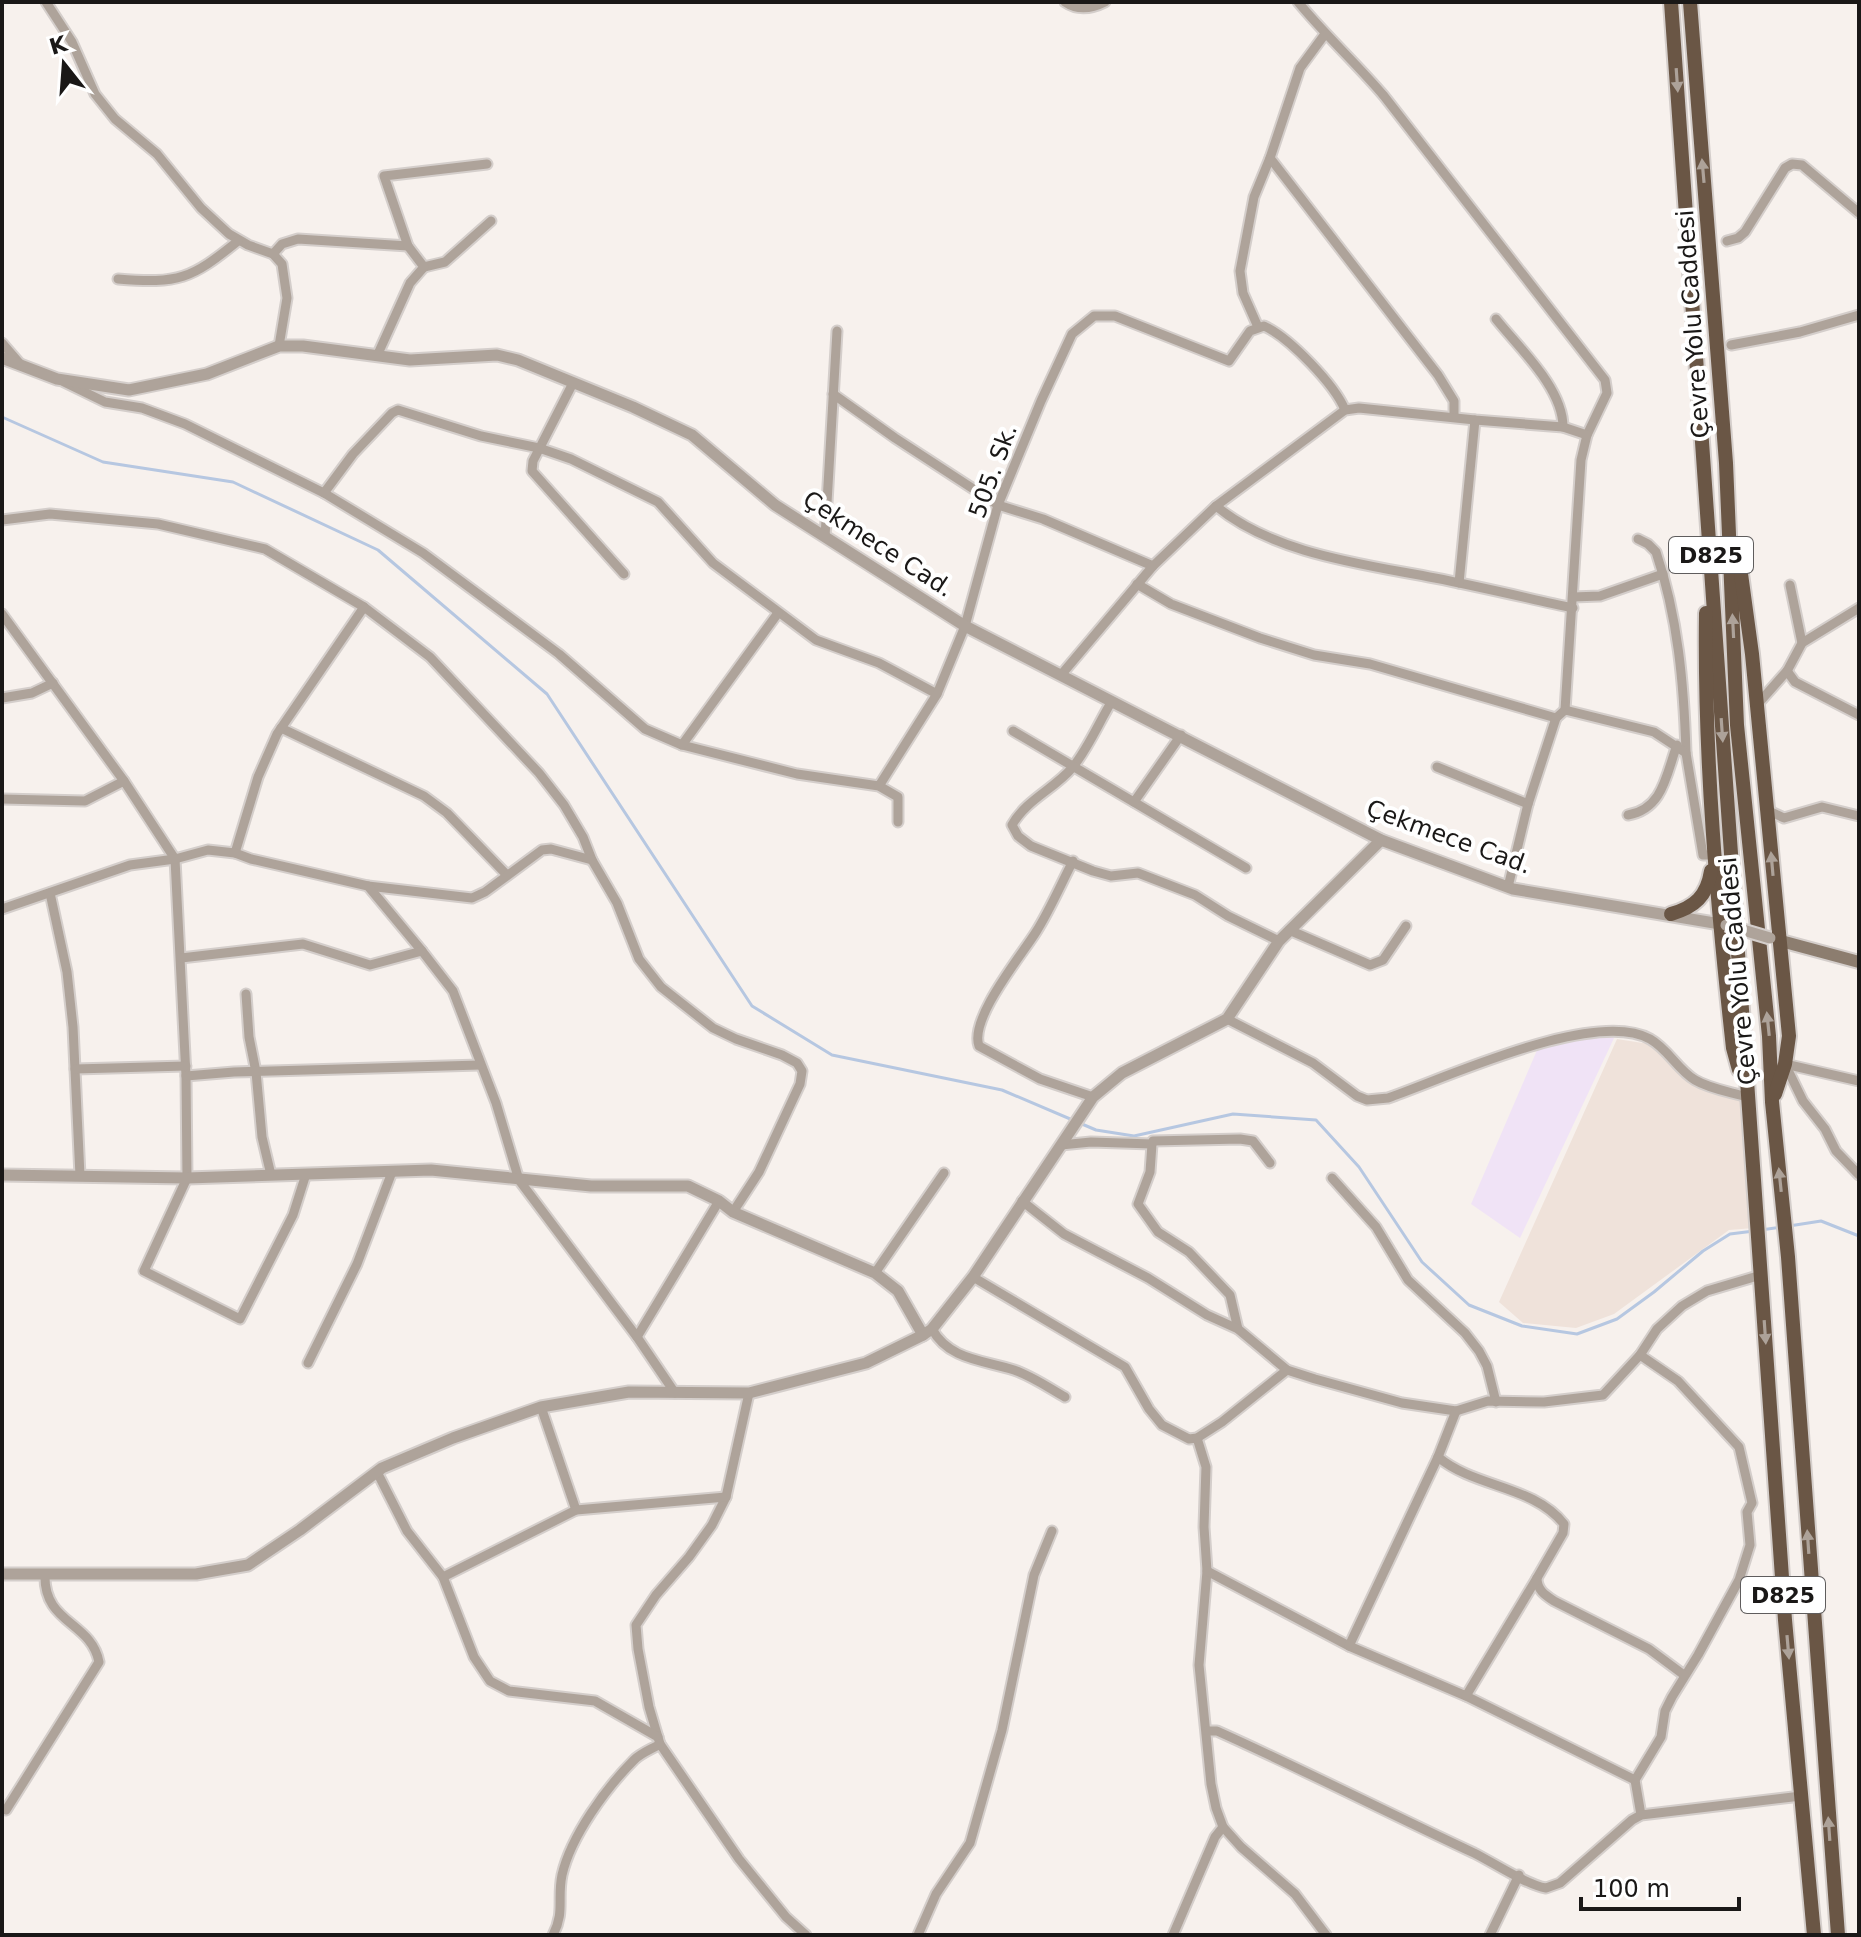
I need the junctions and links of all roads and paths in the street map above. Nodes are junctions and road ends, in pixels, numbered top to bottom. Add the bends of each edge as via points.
1 (46, 2) edge
2 (1065, 2) edge
3 (1105, 2) edge
4 (1298, 2) edge
5 (1671, 2) edge
6 (1690, 2) edge
7 (1325, 34) junction
8 (1270, 158) junction
9 (487, 164) dead end
10 (1859, 213) edge
11 (491, 221) dead end
12 (238, 241) junction
13 (1727, 241) dead end
14 (408, 246) junction
15 (273, 254) junction
16 (424, 267) junction
17 (118, 279) dead end
18 (1859, 315) edge
19 (1496, 319) dead end
20 (1258, 327) junction
21 (837, 331) dead end
22 (2, 343) edge
23 (1731, 345) dead end
24 (279, 346) junction
25 (377, 356) junction
26 (2, 358) edge
27 (21, 365) junction
28 (57, 379) junction
29 (573, 383) junction
30 (833, 394) junction
31 (1345, 410) junction
32 (1454, 417) junction
33 (1475, 420) junction
34 (1563, 427) junction
35 (1587, 435) junction
36 (539, 448) junction
37 (1726, 463) junction
38 (324, 493) junction
39 (1707, 495) junction
40 (998, 505) junction
41 (1216, 506) junction
42 (2, 520) edge
43 (825, 537) junction
44 (1638, 539) dead end
45 (1153, 566) junction
46 (624, 574) dead end
47 (1663, 574) junction
48 (1459, 583) junction
49 (1137, 584) junction
50 (1790, 585) dead end
51 (1573, 602) junction
52 (364, 607) junction
53 (1859, 608) edge
54 (778, 613) junction
55 (2, 614) edge
56 (965, 626) junction
57 (1802, 643) junction
58 (1787, 671) junction
59 (1061, 675) junction
60 (53, 683) junction
61 (937, 694) junction
62 (2, 698) edge
63 (1112, 701) junction
64 (1756, 706) junction
65 (1565, 710) junction
66 (1859, 715) edge
67 (1556, 718) junction
68 (281, 728) junction
69 (1013, 731) dead end
70 (1181, 735) junction
71 (682, 745) junction
72 (1677, 745) junction
73 (1686, 753) junction
74 (1074, 766) junction
75 (1437, 767) dead end
76 (124, 781) junction
77 (879, 786) junction
78 (2, 799) edge
79 (1134, 802) junction
80 (1528, 804) junction
81 (1767, 810) junction
82 (1628, 815) dead end
83 (1859, 816) edge
84 (898, 822) dead end
85 (1381, 840) junction
86 (235, 853) junction
87 (1714, 855) junction
88 (175, 859) junction
89 (592, 860) junction
90 (1073, 861) junction
91 (1246, 868) dead end
92 (507, 875) junction
93 (368, 886) junction
94 (1508, 887) junction
95 (50, 893) junction
96 (2, 909) edge
97 (1671, 914) junction
98 (1722, 925) junction
99 (1406, 926) dead end
100 (1289, 930) junction
101 (1775, 940) junction
102 (1279, 941) junction
103 (422, 951) junction
104 (181, 958) junction
105 (1859, 962) edge
106 (246, 994) dead end
107 (1227, 1019) junction
108 (1785, 1064) junction
109 (480, 1065) junction
110 (75, 1069) junction
111 (186, 1071) junction
112 (256, 1072) junction
113 (1859, 1081) edge
114 (1093, 1097) junction
115 (1747, 1102) junction
116 (1772, 1102) junction
117 (1152, 1144) junction
118 (1061, 1145) junction
119 (1270, 1163) dead end
120 (392, 1172) junction
121 (944, 1173) dead end
122 (306, 1174) junction
123 (2, 1175) edge
124 (271, 1175) junction
125 (1859, 1175) edge
126 (80, 1176) junction
127 (187, 1178) junction
128 (1332, 1178) dead end
129 (519, 1180) junction
130 (719, 1201) junction
131 (1022, 1201) junction
132 (733, 1212) junction
133 (875, 1273) junction
134 (1761, 1275) junction
135 (973, 1277) junction
136 (1238, 1329) junction
137 (928, 1332) junction
138 (637, 1337) junction
139 (1640, 1355) junction
140 (308, 1363) dead end
141 (1287, 1370) junction
142 (675, 1393) junction
143 (749, 1393) junction
144 (1065, 1397) dead end
145 (1496, 1402) junction
146 (541, 1407) junction
147 (1456, 1411) junction
148 (1197, 1438) junction
149 (1438, 1457) junction
150 (377, 1472) junction
151 (726, 1497) junction
152 (576, 1510) junction
153 (1052, 1531) dead end
154 (1207, 1571) junction
155 (2, 1574) edge
156 (45, 1574) junction
157 (443, 1577) junction
158 (1537, 1578) junction
159 (1349, 1646) junction
160 (1684, 1675) junction
161 (1466, 1696) junction
162 (1207, 1731) junction
163 (659, 1740) junction
164 (1635, 1780) junction
165 (1801, 1796) junction
166 (6, 1810) dead end
167 (1641, 1815) junction
168 (1223, 1827) junction
169 (1519, 1875) junction
170 (553, 1935) edge
171 (806, 1935) edge
172 (918, 1935) edge
173 (1173, 1935) edge
174 (1326, 1935) edge
175 (1490, 1935) edge
176 (1814, 1935) edge
177 (1838, 1935) edge

1 - 12 street via 72,42 95,94 115,119 157,154 201,208
2 - 3 street via 1082,9
4 - 7 street
5 -> 39 highway, Çevre Yolu Caddesi / D825
37 -> 6 highway, Çevre Yolu Caddesi / D825
7 - 8 street via 1300,68
7 - 35 street via 1384,96 1599,370 1607,393
8 - 20 street via 1254,197 1240,261 1243,293
8 - 32 street via 1438,375 1454,401
9 - 14 street via 384,176
10 - 13 street via 1802,165 1792,164 1745,232
11 - 16 street via 445,262
12 - 15 street
12 - 17 street via 209,265 181,278
14 - 15 street via 298,239
14 - 16 street
15 - 24 street via 286,279
16 - 25 street via 410,283
18 - 23 street
19 - 34 street via 1555,394
20 - 31 street via 1271,329 1289,344
20 - 40 street, 505. Sk. via 1243,337 1229,361 1115,316 1094,316 1072,334
21 - 30 street
22 - 27 street
24 - 25 street, Çekmece Cad.
24 - 28 street, Çekmece Cad. via 207,374 129,390
25 - 29 street, Çekmece Cad. via 410,360 497,355
26 - 27 street, Çekmece Cad.
27 - 28 street, Çekmece Cad.
28 - 38 street via 105,402 142,408 185,424
29 - 36 street
29 - 43 street, Çekmece Cad. via 692,435 775,505
30 - 40 street
30 - 43 street
31 - 32 street
31 - 41 street
32 - 33 street
33 - 34 street
33 - 48 street
34 - 35 street
35 - 51 street
36 - 38 street via 398,410 353,454
36 - 46 street via 532,471
36 - 54 street via 658,502 713,563
37 - 64 highway
116 -> 37 highway, Çevre Yolu Caddesi / D825 via 1737,725
38 - 71 street via 423,553 559,654 645,729
39 - 87 highway via 1705,666
39 -> 115 highway, Çevre Yolu Caddesi / D825
40 - 45 street
40 - 56 street, 505. Sk.
41 - 45 street
41 - 48 street via 1281,543
42 - 52 street via 50,514 158,524 265,549
43 - 56 street, Çekmece Cad.
44 - 47 street via 1656,552
45 - 49 street
47 - 51 street
47 - 73 street via 1675,622
48 - 51 street
49 - 59 street
49 - 67 street via 1171,604 1260,638
50 - 57 street
51 - 65 street
52 - 68 street
52 - 89 street via 430,657 512,741 564,805
53 - 57 street
54 - 61 street via 816,640 879,663
54 - 71 street
55 - 60 street
56 - 59 street, Çekmece Cad.
56 - 61 street, 505. Sk.
57 - 58 street
58 - 64 street
58 - 66 street via 1795,682
59 - 63 street, Çekmece Cad.
60 - 62 street
60 - 76 street
61 - 77 street, 505. Sk.
63 - 70 street, Çekmece Cad.
63 - 74 street
64 - 81 highway
65 - 67 street
65 - 72 street via 1654,732
67 - 80 street
68 - 86 street via 258,777
68 - 92 street via 424,796
69 - 74 street
70 - 79 street
70 - 85 street, Çekmece Cad.
71 - 77 street via 797,774
72 - 73 street
72 - 82 street via 1657,799 1644,812
73 - 87 street via 1703,855
74 - 79 street
74 - 90 street via 1012,825 1031,846
75 - 80 street
76 - 78 street via 85,801
76 - 88 street
77 - 84 street via 898,797
79 - 91 street
80 - 94 street
81 - 83 street via 1784,818 1822,807
101 -> 81 highway
85 - 94 street, Çekmece Cad.
85 - 100 street
86 - 88 street via 208,850
86 - 93 street
87 - 97 highway via 1701,899
87 - 98 highway
88 - 95 street via 130,865
88 - 104 street
89 - 92 street via 542,850
89 - 132 street via 617,903 639,959 661,987 713,1028 782,1055 802,1071 759,1172
90 - 102 street via 1111,876 1138,873 1195,895
90 - 114 street via 989,1005 977,1040 979,1046 1040,1079
92 - 93 street via 472,898
93 - 103 street
94 - 97 street, Çekmece Cad.
95 - 96 street
95 - 110 street via 67,972
97 - 98 street, Çekmece Cad.
98 - 101 street, Çekmece Cad., bridge
98 - 115 highway via 1733,1048
99 - 100 street via 1383,960 1370,965
100 - 102 street
101 - 105 main road
101 - 108 highway via 1789,1036
102 - 107 street
103 - 104 street via 370,965 303,944
103 - 109 street via 453,991
104 - 111 street
106 - 112 street
107 - 114 street via 1122,1073
107 - 115 street via 1313,1063 1367,1100 1388,1098 1547,1041 1622,1032 1649,1038 1694,1080
108 - 113 street
108 - 116 highway
108 - 125 street via 1836,1151
109 - 112 street
109 - 129 street
110 - 111 street
110 - 126 street
111 - 112 street
111 - 127 street
112 - 124 street
114 - 118 street
115 - 134 highway, Çevre Yolu Caddesi / D825
177 -> 116 highway, Çevre Yolu Caddesi / D825
117 - 118 street
117 - 119 street via 1253,1141
117 - 136 street via 1150,1172 1138,1204 1158,1232 1189,1252 1230,1295
118 - 131 street
120 - 122 street
120 - 129 street via 431,1170
120 - 140 street via 357,1264
121 - 133 street
122 - 124 street
122 - 127 street via 293,1215 240,1319 144,1271
123 - 126 street
124 - 127 street
126 - 127 street
128 - 145 street via 1376,1227 1408,1280 1479,1351
129 - 130 street via 688,1186
129 - 138 street
130 - 132 street
130 - 138 street
131 - 135 street
131 - 136 street via 1064,1234
132 - 133 street
133 - 137 street via 898,1291
134 - 139 street via 1707,1291 1682,1306 1657,1329
134 -> 165 highway, Çevre Yolu Caddesi / D825
135 - 137 street
135 - 148 street via 1125,1367 1162,1425
136 - 141 street
137 - 143 street via 866,1363
137 - 144 street via 957,1354 1016,1370
138 - 142 street
139 - 145 street via 1603,1395
139 - 160 street via 1678,1381 1739,1447 1752,1503 1747,1512 1750,1545 1739,1580
141 - 147 street via 1366,1395
141 - 148 street
142 - 143 street
142 - 146 street via 629,1392
143 - 151 street
145 - 147 street
146 - 150 street
146 - 152 street
147 - 149 street
148 - 154 street via 1206,1467
149 - 158 street via 1449,1467 1554,1510 1564,1524 1563,1533
149 - 159 street
150 - 156 street via 248,1565 196,1574
150 - 157 street via 407,1531
151 - 152 street
151 - 163 street via 712,1525 636,1625
152 - 157 street
153 - 172 street via 1034,1575 1002,1730 970,1843 936,1894
154 - 159 street
154 - 162 street via 1199,1665
155 - 156 street
156 - 166 street via 45,1592 53,1607 96,1647 99,1662
157 - 163 street via 474,1657 490,1681 509,1691 595,1701
158 - 160 street via 1542,1593 1554,1601 1649,1649
158 - 161 street
159 - 161 street
160 - 164 street via 1665,1711 1661,1737
161 - 164 street
162 - 168 street via 1211,1784
162 - 169 street via 1320,1777
163 - 170 street via 636,1758 575,1838 561,1882 561,1920
163 - 171 street via 739,1859
164 - 167 street
165 - 167 street
165 - 176 highway, Çevre Yolu Caddesi / D825
167 - 169 street via 1554,1886 1541,1888
168 - 173 street
168 - 174 street via 1295,1894
169 - 175 street

